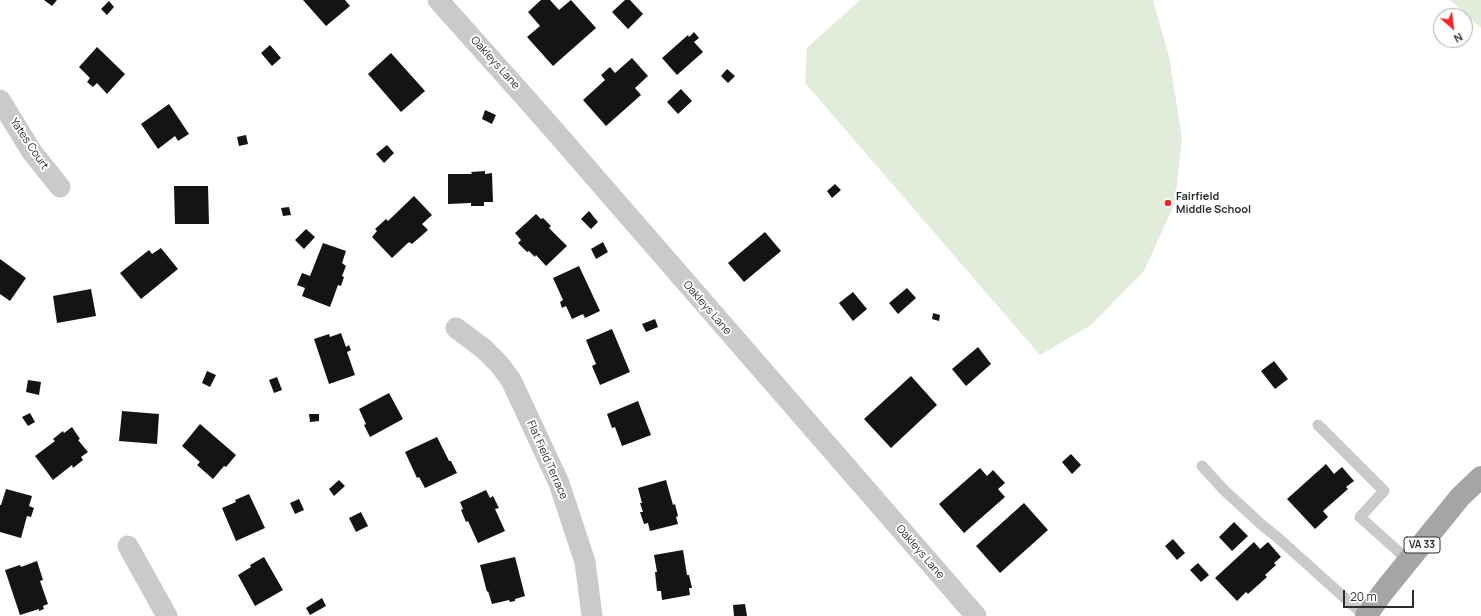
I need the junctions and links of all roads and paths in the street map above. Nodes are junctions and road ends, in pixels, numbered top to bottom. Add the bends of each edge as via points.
1 (438, 0) edge
2 (0, 100) edge
3 (60, 187) dead end
4 (456, 328) dead end
5 (1318, 425) dead end
6 (1202, 466) dead end
7 (1481, 477) edge
8 (128, 546) dead end
9 (1409, 561) junction
10 (167, 616) edge
11 (592, 616) edge
12 (976, 616) edge
13 (1365, 616) edge

1 - 12 street, Oakleys Lane
2 - 3 street, Yates Court via 32,152
4 - 11 street, Flat Field Terrace via 484,350 511,380 559,483 585,562
5 - 9 lane via 1384,491 1360,517
6 - 13 lane via 1262,525
7 - 9 main road, VA 33 via 1460,498
8 - 10 street
9 - 13 main road, VA 33

